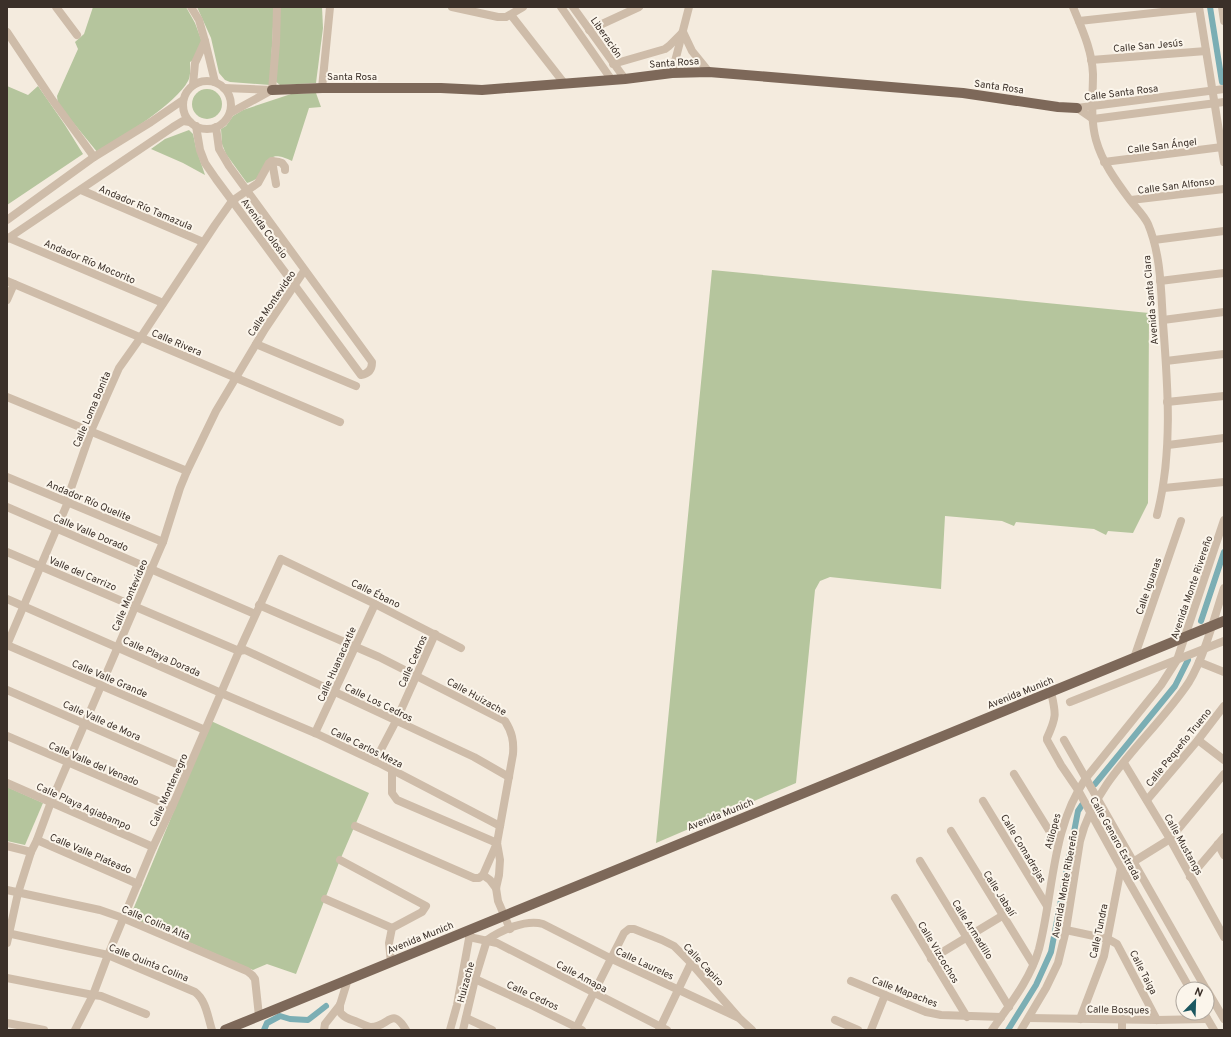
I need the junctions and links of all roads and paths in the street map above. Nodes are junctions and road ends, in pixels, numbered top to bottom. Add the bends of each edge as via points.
1 (56, 7) edge
2 (191, 7) edge
3 (277, 7) edge
4 (330, 7) edge
5 (452, 7) edge
6 (523, 7) edge
7 (561, 7) edge
8 (574, 7) edge
9 (639, 7) edge
10 (689, 7) edge
11 (1074, 7) edge
12 (1222, 7) edge
13 (1199, 8) edge
14 (511, 15) junction
15 (1079, 21) junction
16 (1224, 21) edge
17 (589, 30) junction
18 (7, 32) edge
19 (683, 32) junction
20 (77, 35) dead end
21 (205, 41) junction
22 (10, 44) edge
23 (1206, 51) junction
24 (1091, 60) junction
25 (613, 64) junction
26 (709, 72) junction
27 (672, 73) junction
28 (625, 79) junction
29 (611, 80) junction
30 (214, 82) junction
31 (564, 83) junction
32 (193, 85) junction
33 (224, 88) junction
34 (322, 88) junction
35 (1224, 89) edge
36 (272, 90) junction
37 (1212, 90) junction
38 (183, 100) junction
39 (1224, 102) edge
40 (1215, 103) junction
41 (1092, 106) junction
42 (1077, 108) junction
43 (230, 113) junction
44 (1093, 119) junction
45 (193, 124) junction
46 (216, 127) junction
47 (1222, 147) junction
48 (94, 157) junction
49 (272, 162) junction
50 (1104, 162) junction
51 (1224, 162) edge
52 (285, 170) dead end
53 (276, 184) dead end
54 (1224, 189) edge
55 (81, 190) junction
56 (247, 192) junction
57 (1130, 200) junction
58 (232, 201) junction
59 (7, 220) edge
60 (1224, 231) edge
61 (8, 238) edge
62 (1154, 240) junction
63 (203, 242) junction
64 (304, 271) junction
65 (1224, 274) edge
66 (1160, 281) junction
67 (11, 283) edge
68 (295, 286) junction
69 (7, 300) edge
70 (163, 303) junction
71 (1224, 312) edge
72 (1163, 320) junction
73 (141, 337) junction
74 (256, 344) junction
75 (1224, 354) edge
76 (1166, 361) junction
77 (236, 378) junction
78 (356, 386) dead end
79 (1224, 396) edge
80 (7, 397) edge
81 (1167, 402) junction
82 (340, 422) dead end
83 (91, 431) junction
84 (1224, 438) edge
85 (1168, 445) junction
86 (187, 471) junction
87 (7, 476) edge
88 (1224, 482) edge
89 (1164, 488) junction
90 (68, 502) junction
91 (7, 507) edge
92 (1157, 515) dead end
93 (1224, 520) edge
94 (1181, 521) dead end
95 (57, 529) junction
96 (163, 542) junction
97 (7, 552) edge
98 (280, 559) joint
99 (41, 566) junction
100 (151, 569) junction
101 (1224, 588) edge
102 (7, 599) edge
103 (259, 604) junction
104 (375, 604) junction
105 (24, 606) junction
106 (135, 607) junction
107 (255, 614) junction
108 (1224, 621) edge
109 (1211, 626) junction
110 (435, 634) junction
111 (1184, 637) junction
112 (1224, 641) edge
113 (7, 645) edge
114 (355, 646) junction
115 (118, 647) junction
116 (461, 648) dead end
117 (1204, 649) junction
118 (238, 651) junction
119 (1134, 658) junction
120 (1177, 660) junction
121 (1200, 662) junction
122 (1224, 672) edge
123 (416, 676) junction
124 (101, 686) junction
125 (7, 690) edge
126 (335, 692) junction
127 (1051, 692) junction
128 (221, 693) junction
129 (1070, 702) dead end
130 (1224, 706) edge
131 (396, 721) junction
132 (85, 724) junction
133 (205, 730) junction
134 (315, 732) junction
135 (7, 736) edge
136 (1064, 740) dead end
137 (1198, 740) junction
138 (1224, 760) edge
139 (375, 761) junction
140 (68, 763) junction
141 (1124, 763) junction
142 (188, 769) junction
143 (392, 770) junction
144 (1014, 774) dead end
145 (1224, 774) edge
146 (509, 776) junction
147 (1086, 778) junction
148 (7, 783) edge
149 (1078, 790) junction
150 (1097, 800) junction
151 (1147, 800) junction
152 (983, 801) dead end
153 (51, 802) junction
154 (172, 807) junction
155 (1090, 812) junction
156 (354, 826) dead end
157 (500, 826) junction
158 (951, 832) dead end
159 (1224, 837) edge
160 (1170, 839) junction
161 (37, 840) junction
162 (497, 843) junction
163 (1218, 844) junction
164 (7, 846) edge
165 (1058, 846) junction
166 (153, 847) junction
167 (31, 852) junction
168 (1224, 855) edge
169 (340, 860) dead end
170 (920, 861) dead end
171 (1133, 862) junction
172 (1121, 868) junction
173 (481, 877) junction
174 (1190, 877) junction
175 (138, 884) junction
176 (496, 888) junction
177 (7, 890) edge
178 (18, 893) junction
179 (895, 898) dead end
180 (325, 899) dead end
181 (1047, 906) junction
182 (504, 916) junction
183 (1002, 916) junction
184 (124, 918) junction
185 (392, 928) junction
186 (510, 929) junction
187 (1066, 930) junction
188 (8, 933) edge
189 (470, 933) junction
190 (967, 937) junction
191 (1224, 937) edge
192 (1108, 939) junction
193 (488, 940) junction
194 (7, 942) edge
195 (108, 955) junction
196 (610, 958) junction
197 (931, 959) junction
198 (391, 962) junction
199 (692, 963) junction
200 (1033, 964) junction
201 (465, 965) junction
202 (478, 968) junction
203 (7, 978) edge
204 (348, 979) junction
205 (475, 979) junction
206 (851, 981) dead end
207 (1185, 981) edge
208 (1202, 981) edge
209 (678, 990) junction
210 (593, 993) junction
211 (93, 995) junction
212 (886, 995) junction
213 (1215, 1004) edge
214 (340, 1005) junction
215 (457, 1005) junction
216 (1009, 1007) junction
217 (468, 1009) junction
218 (146, 1014) dead end
219 (260, 1016) junction
220 (967, 1017) junction
221 (1001, 1017) junction
222 (466, 1018) junction
223 (739, 1018) junction
224 (1029, 1018) junction
225 (1080, 1018) junction
226 (1122, 1019) junction
227 (1175, 1019) edge
228 (1224, 1019) edge
229 (835, 1020) dead end
230 (1157, 1020) junction
231 (1209, 1021) edge
232 (7, 1022) edge
233 (578, 1029) edge
234 (662, 1029) edge
235 (44, 1030) edge
236 (75, 1030) edge
237 (212, 1030) edge
238 (224, 1030) edge
239 (324, 1030) edge
240 (406, 1030) edge
241 (450, 1030) edge
242 (463, 1030) edge
243 (492, 1030) edge
244 (752, 1030) edge
245 (858, 1030) edge
246 (871, 1030) edge
247 (992, 1030) edge
248 (1021, 1030) edge
249 (1122, 1030) edge
250 (1214, 1030) edge

1 - 20 street
2 - 21 street via 199,20
3 - 36 street
4 - 34 street
5 - 14 street via 498,17
6 - 14 street
7 - 29 street
8 - 17 street, Liberación
9 - 17 street
10 - 19 street
11 - 15 street, Avenida Santa Clara
12 - 16 street
13 - 15 street
13 - 23 street
14 - 31 street
15 - 24 street, Avenida Santa Clara via 1087,38
17 - 25 street, Liberación
18 - 22 street
19 - 25 street via 664,49
19 - 26 street via 692,51
19 - 27 street
21 - 30 street
21 - 32 street via 195,63
22 - 48 street
23 - 24 street, Calle San Jesús
23 - 37 street
24 - 41 street, Avenida Santa Clara
25 - 28 street, Liberación
26 - 27 main road, Santa Rosa
26 - 42 main road, Santa Rosa via 963,93
27 - 28 main road, Santa Rosa
28 - 29 main road, Santa Rosa
29 - 31 main road, Santa Rosa
30 - 32 street
30 - 33 street
31 - 34 main road, Santa Rosa via 482,90
32 - 38 street
33 - 36 street
33 - 43 street via 231,100
34 - 36 main road, Santa Rosa
35 - 37 street, Calle Santa Rosa
36 - 43 street
37 - 40 street
37 - 41 street, Calle Santa Rosa
38 - 45 street via 185,116
38 - 48 street
39 - 40 street
40 - 44 street
40 - 47 street
41 - 42 street, Calle Santa Rosa
41 - 44 street, Avenida Santa Clara
42 - 44 street, Calle Santa Rosa
43 - 46 street via 222,124
44 - 50 street, Avenida Santa Clara via 1095,138
45 - 46 street via 209,129
45 - 55 street via 183,121
45 - 58 street, Avenida Colosio via 205,163
46 - 56 street, Avenida Colosio via 219,149
47 - 50 street, Calle San Ángel
47 - 51 street
48 - 59 street
49 - 52 street via 282,163
49 - 53 street
49 - 56 street via 264,169 258,183
50 - 57 street, Avenida Santa Clara
54 - 57 street, Calle San Alfonso
55 - 61 street
55 - 63 street, Andador Río Tamazula
56 - 58 street
56 - 64 street, Avenida Colosio
57 - 62 street, Avenida Santa Clara via 1147,222
58 - 63 street, Calle Loma Bonita
58 - 68 street, Avenida Colosio
60 - 62 street
61 - 70 street, Andador Río Mocorito
62 - 66 street, Avenida Santa Clara
63 - 70 street, Calle Loma Bonita
64 - 68 street, Calle Montevideo
64 - 68 street, Avenida Colosio via 372,362 369,372 361,375
65 - 66 street
66 - 72 street, Avenida Santa Clara
67 - 69 street
67 - 73 street, Calle Rivera
68 - 74 street, Calle Montevideo
70 - 73 street, Calle Loma Bonita
71 - 72 street
72 - 76 street, Avenida Santa Clara
73 - 77 street, Calle Rivera
73 - 83 street, Calle Loma Bonita via 119,368
74 - 77 street, Calle Montevideo
74 - 78 street
75 - 76 street
76 - 81 street, Avenida Santa Clara
77 - 82 street, Calle Rivera
77 - 86 street, Calle Montevideo via 216,411
79 - 81 street
80 - 83 street
81 - 85 street, Avenida Santa Clara
83 - 86 street
83 - 90 street, Calle Loma Bonita
84 - 85 street
85 - 89 street, Avenida Santa Clara
86 - 96 street, Calle Montevideo
87 - 90 street, Andador Río Quelite
88 - 89 street
89 - 92 street, Avenida Santa Clara
90 - 95 street, Calle Loma Bonita
90 - 96 street, Andador Río Quelite
91 - 95 street, Calle Valle Dorado
93 - 111 street, Avenida Monte Rivereño
94 - 119 street, Calle Iguanas
95 - 99 street, Calle Loma Bonita
95 - 100 street, Calle Valle Dorado
96 - 100 street, Calle Montevideo
97 - 99 street, Valle del Carrizo
98 - 103 street, Calle Montenegro
98 - 104 street, Calle Ébano
99 - 105 street, Calle Loma Bonita
99 - 106 street, Valle del Carrizo
100 - 106 street, Calle Montevideo
100 - 107 street, Calle Valle Dorado
101 - 109 street
102 - 105 street, Calle Playa Dorada
103 - 107 street, Calle Montenegro
103 - 114 street, Calle Huizache
104 - 110 street, Calle Ébano
104 - 114 street, Calle Huanacaxtle
105 - 113 street, Calle Loma Bonita
105 - 115 street, Calle Playa Dorada
106 - 115 street, Calle Montevideo
106 - 118 street, Valle del Carrizo
107 - 118 street, Calle Montenegro
108 - 109 main road, Avenida Munich
109 - 111 main road, Avenida Munich
109 - 117 street
110 - 116 street, Calle Ébano
110 - 123 street, Calle Cedros
111 - 119 main road, Avenida Munich
111 - 120 street, Avenida Monte Rivereño
112 - 117 street
113 - 124 street, Calle Valle Grande
114 - 123 street, Calle Huizache
114 - 126 street, Calle Huanacaxtle
115 - 124 street, Calle Montevideo
115 - 128 street, Calle Playa Dorada
117 - 120 street
117 - 121 street, Avenida Monte Ribereño
118 - 126 street, Calle Los Cedros via 245,650
118 - 128 street, Calle Montenegro
119 - 127 main road, Avenida Munich
120 - 129 street
120 - 147 street, Atilopes via 1161,685
121 - 122 street
121 - 141 street, Avenida Monte Ribereño via 1183,690
123 - 131 street, Calle Cedros
123 - 146 street, Calle Huizache via 505,721 514,742
124 - 132 street, Calle Montevideo
124 - 133 street, Calle Valle Grande
125 - 132 street, Calle Valle de Mora
126 - 131 street, Calle Los Cedros
126 - 134 street, Calle Huanacaxtle
127 - 149 street, Calle Genaro Estrada via 1056,713 1047,738
127 - 182 main road, Avenida Munich
128 - 133 street, Calle Montenegro
128 - 134 street, Calle Carlos Meza
130 - 137 street, Calle Pequeño Trueno
131 - 139 street, Calle Cedros
131 - 146 street, Calle Los Cedros
132 - 140 street, Calle Montevideo
132 - 142 street, Calle Valle de Mora
133 - 142 street, Calle Montenegro
134 - 139 street, Calle Carlos Meza
135 - 140 street, Calle Valle del Venado
136 - 147 street, Calle Genaro Estrada
137 - 138 street
137 - 151 street, Calle Pequeño Trueno
139 - 143 street, Calle Carlos Meza
140 - 153 street, Calle Montevideo
140 - 154 street, Calle Valle del Venado
141 - 150 street, Avenida Monte Ribereño
141 - 151 street, Calle Mustangs
142 - 154 street, Calle Montenegro
143 - 157 street, Calle Carlos Meza
143 - 162 street via 392,793 397,800
144 - 165 street
145 - 160 street
146 - 157 street, Calle Huizache
147 - 149 street, Atilopes
147 - 150 street, Calle Genaro Estrada
148 - 153 street, Calle Playa Agiabampo
149 - 155 street, Calle Genaro Estrada
149 - 165 street, Atilopes
150 - 155 street, Avenida Monte Ribereño
150 - 171 street, Calle Genaro Estrada
151 - 160 street, Calle Mustangs
152 - 181 street, Calle Comadrejas
153 - 161 street, Calle Montevideo
153 - 166 street, Calle Playa Agiabampo
154 - 166 street, Calle Montenegro
155 - 172 street, Calle Genaro Estrada
155 - 187 street, Avenida Monte Ribereño via 1080,841
156 - 173 street via 474,878
157 - 162 street, Calle Huizache
158 - 183 street, Calle Jabalí
159 - 163 street
160 - 171 street
160 - 174 street, Calle Mustangs
161 - 167 street, Calle Montevideo
161 - 175 street, Calle Valle Plateado
162 - 173 street
162 - 176 street, Calle Huizache via 500,860
163 - 168 street
163 - 174 street
164 - 167 street
165 - 181 street, Atilopes
166 - 175 street, Calle Montenegro
167 - 178 street, Calle Montevideo
169 - 185 street via 425,904 426,908 422,912
170 - 190 street, Calle Armadillo
171 - 208 street, Calle Genaro Estrada
172 - 192 street, Calle Tundra
172 - 207 street, Calle Genaro Estrada
173 - 176 street via 490,880
174 - 191 street, Calle Mustangs
175 - 184 street, Calle Montenegro
176 - 182 street, Calle Huizache
177 - 178 street, Calle Colina Alta
178 - 184 street, Calle Colina Alta via 100,910
178 - 188 street, Calle Montevideo
179 - 197 street, Calle Vizcochos
180 - 185 street
181 - 200 street, Atilopes
182 - 186 street, Calle Huizache
182 - 189 main road, Avenida Munich
183 - 190 street
183 - 200 street, Calle Jabalí
184 - 195 street, Calle Montenegro
184 - 219 street, Calle Colina Alta via 247,971 252,975 257,988
185 - 198 street via 389,942
186 - 193 street
186 - 196 street, Calle Laureles via 534,922 543,924
187 - 192 street
187 - 224 street, Avenida Monte Ribereño via 1058,963
188 - 194 street, Calle Montevideo
188 - 195 street, Calle Quinta Colina
189 - 193 street, Calle Amapa
189 - 198 main road, Avenida Munich
189 - 201 street, Huizache
190 - 197 street
190 - 216 street, Calle Armadillo
192 - 225 street, Calle Tundra via 1102,964
192 - 230 street, Calle Taiga via 1119,946
193 - 202 street, Huizache
193 - 210 street, Calle Amapa
195 - 211 street, Calle Montenegro
195 - 237 street, Calle Quinta Colina via 200,995
196 - 199 street, Calle Capiro via 624,933 634,929 674,946
196 - 209 street, Calle Laureles
196 - 210 street
197 - 220 street, Calle Vizcochos
198 - 204 main road, Avenida Munich
199 - 209 street
199 - 223 street, Calle Capiro
200 - 216 street, Atilopes
201 - 202 street
201 - 215 street, Huizache
202 - 205 street, Huizache
203 - 211 street
204 - 214 street
204 - 219 main road, Avenida Munich
205 - 217 street, Huizache
205 - 233 street, Calle Cedros
206 - 212 street, Calle Mapaches
209 - 223 street, Calle Laureles
209 - 234 street
210 - 233 street
210 - 234 street, Calle Amapa
211 - 218 street
211 - 236 street, Calle Montenegro
212 - 220 street, Calle Mapaches via 926,1012
212 - 246 street
213 - 228 street, Calle Genaro Estrada
214 - 239 street via 325,1024
214 - 240 street via 340,1012 344,1016 369,1027 395,1018 400,1020
215 - 217 street
215 - 241 street, Huizache
216 - 221 street, Atilopes
217 - 222 street, Huizache
219 - 238 main road, Avenida Munich
220 - 221 street, Calle Mapaches
221 - 247 street, Atilopes
222 - 242 street, Huizache
222 - 243 street
223 - 244 street, Calle Capiro
224 - 225 street, Calle Bosques
224 - 248 street, Avenida Monte Ribereño
225 - 226 street, Calle Bosques
226 - 230 street, Calle Bosques
226 - 249 street
227 - 230 street, Calle Bosques
229 - 245 street
231 - 250 street
232 - 235 street

